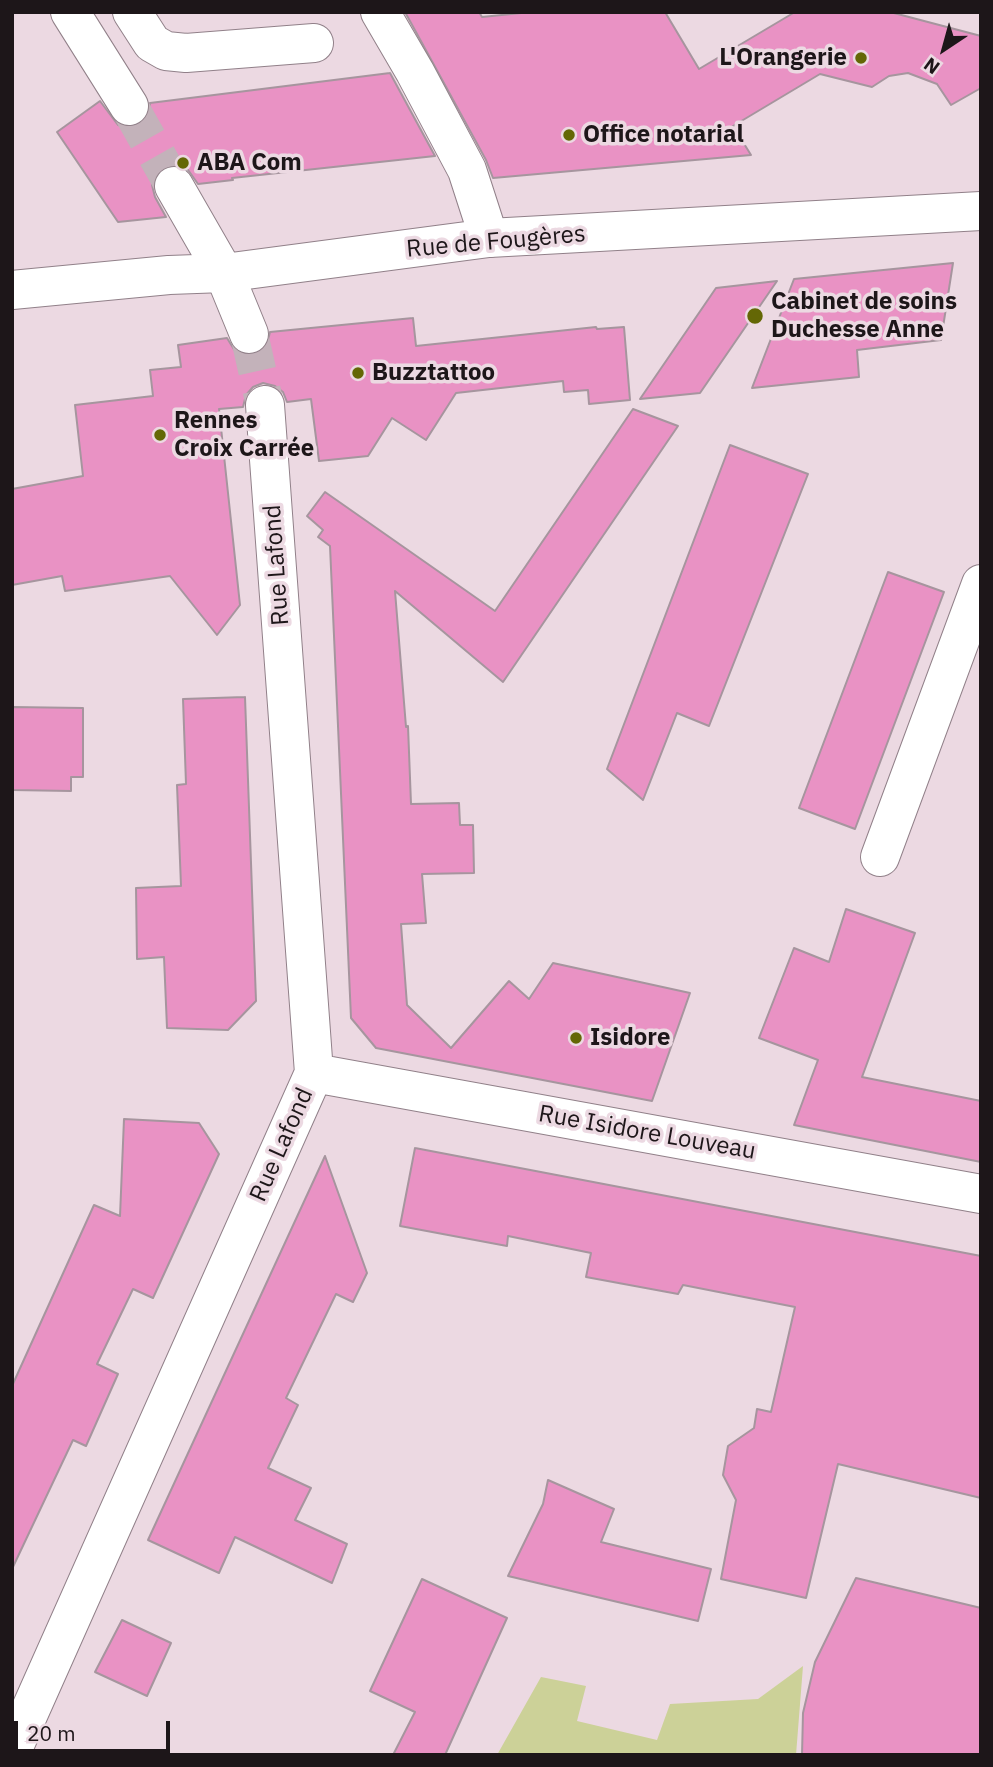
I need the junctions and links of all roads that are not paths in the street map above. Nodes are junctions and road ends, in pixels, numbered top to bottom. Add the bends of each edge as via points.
1 (70, 12) edge
2 (131, 12) edge
3 (380, 12) edge
4 (314, 43) dead end
5 (129, 106) tunnel mouth
6 (174, 186) tunnel mouth
7 (981, 211) edge
8 (489, 238) junction
9 (224, 273) junction
10 (12, 290) edge
11 (249, 334) tunnel mouth
12 (265, 405) tunnel mouth
13 (981, 584) edge
14 (880, 857) dead end
15 (314, 1073) junction
16 (981, 1194) edge
17 (12, 1751) edge

1 - 5 street
2 - 4 street via 152,43 166,51
3 - 8 street via 467,170
6 - 9 street
7 - 8 street, Rue de Fougères
8 - 9 street, Rue de Fougères
9 - 10 street, Rue de Fougères
9 - 11 street
12 - 15 street, Rue Lafond
13 - 14 street
15 - 16 street, Rue Isidore Louveau
15 - 17 street, Rue Lafond

